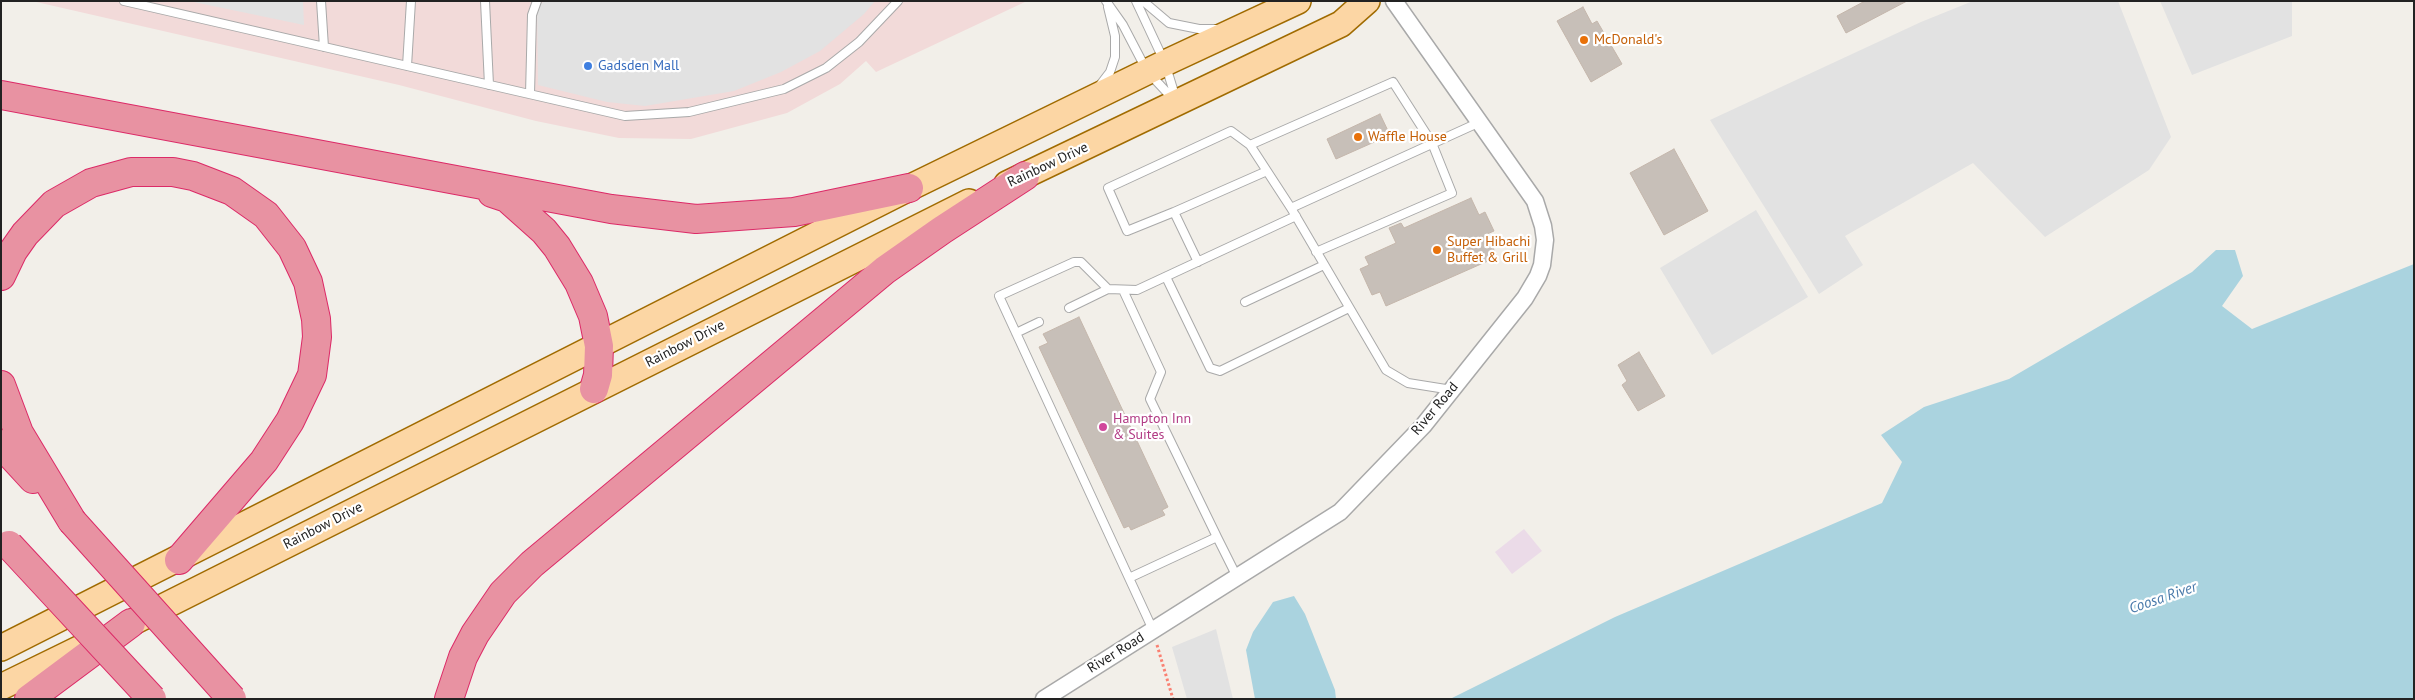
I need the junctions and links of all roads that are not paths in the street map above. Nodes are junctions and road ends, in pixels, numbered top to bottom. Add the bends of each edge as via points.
1 (124, 1) edge
2 (321, 1) edge
3 (411, 1) edge
4 (486, 1) edge
5 (537, 1) edge
6 (898, 1) edge
7 (1136, 1) edge
8 (1144, 1) edge
9 (1298, 1) edge
10 (1367, 1) edge
11 (1394, 1) edge
12 (1107, 2) edge
13 (1238, 29) junction
14 (324, 47) junction
15 (407, 66) junction
16 (1156, 67) junction
17 (489, 85) junction
18 (1, 94) edge
19 (530, 94) junction
20 (1177, 103) junction
21 (1078, 105) junction
22 (1480, 122) junction
23 (1432, 143) junction
24 (1250, 145) junction
25 (1267, 171) junction
26 (1025, 176) junction
27 (452, 178) junction
28 (909, 188) junction
29 (1291, 208) junction
30 (1174, 212) junction
31 (1296, 216) junction
32 (1316, 252) junction
33 (1198, 262) junction
34 (1324, 264) junction
35 (1, 276) edge
36 (1166, 277) junction
37 (1108, 290) junction
38 (1123, 290) junction
39 (1245, 302) dead end
40 (1069, 308) dead end
41 (1349, 308) junction
42 (1039, 322) dead end
43 (1016, 333) junction
44 (599, 346) junction
45 (1, 385) edge
46 (594, 389) junction
47 (1452, 390) junction
48 (1, 444) edge
49 (72, 521) junction
50 (1217, 537) junction
51 (5, 541) edge
52 (178, 560) junction
53 (1237, 577) junction
54 (1129, 578) junction
55 (130, 623) junction
56 (1153, 630) junction
57 (1, 648) edge
58 (1, 688) edge
59 (29, 699) edge
60 (152, 699) edge
61 (232, 699) edge
62 (449, 699) edge
63 (1044, 699) edge

1 - 14 lane
2 - 14 lane
3 - 15 lane
4 - 17 lane
5 - 19 lane via 532,15
6 - 19 lane via 859,42 826,68 784,89 689,112 625,116
7 - 16 lane
8 - 13 lane via 1169,23 1199,29
9 - 13 main road
10 - 20 main road, Rainbow Drive via 1341,24
11 - 22 street, River Road
12 - 16 lane
12 - 21 lane via 1115,36 1115,57 1110,72
13 - 16 main road
14 - 15 lane
15 - 17 lane
16 - 20 lane
16 - 20 lane
16 - 21 main road
17 - 19 lane
18 - 27 highway
20 - 26 main road, Rainbow Drive
21 - 28 main road
22 - 23 lane
22 - 47 street, River Road via 1534,201 1543,226 1544,252 1532,288
23 - 24 lane via 1393,82
23 - 29 lane
23 - 32 lane via 1452,193
24 - 25 lane
24 - 30 lane via 1231,130 1108,188 1127,231
25 - 29 lane
25 - 30 lane
26 - 46 main road, Rainbow Drive via 928,221
26 - 62 highway via 886,270 532,564 504,593 475,634 463,656
27 - 28 highway via 610,209 696,220 794,212
27 - 44 highway via 507,198 544,231 579,283
28 - 44 main road
29 - 31 lane
30 - 33 lane
31 - 32 lane
31 - 33 lane
32 - 34 lane
33 - 36 lane
34 - 39 lane
34 - 41 lane
35 - 52 highway via 25,234 54,204 91,183 131,172 173,172 220,185 266,215 292,248 308,282 316,319 312,375 290,421 264,461
36 - 38 lane via 1137,290
36 - 41 lane via 1210,368 1220,371
37 - 38 lane
37 - 40 lane
37 - 43 lane via 1081,262 1074,262 999,296
38 - 50 lane via 1161,372 1150,399
41 - 47 lane via 1386,370 1408,384
42 - 43 lane
43 - 54 lane
44 - 46 highway
44 - 52 main road
45 - 49 highway via 19,433
46 - 55 main road, Rainbow Drive
47 - 53 street, River Road via 1423,426 1340,512
48 - 49 highway
49 - 61 highway, bridge
50 - 53 lane
50 - 54 lane
51 - 60 highway, bridge
52 - 57 main road
53 - 56 street, River Road
54 - 56 lane
55 - 58 main road, Rainbow Drive
55 - 59 highway
56 - 63 street, River Road

